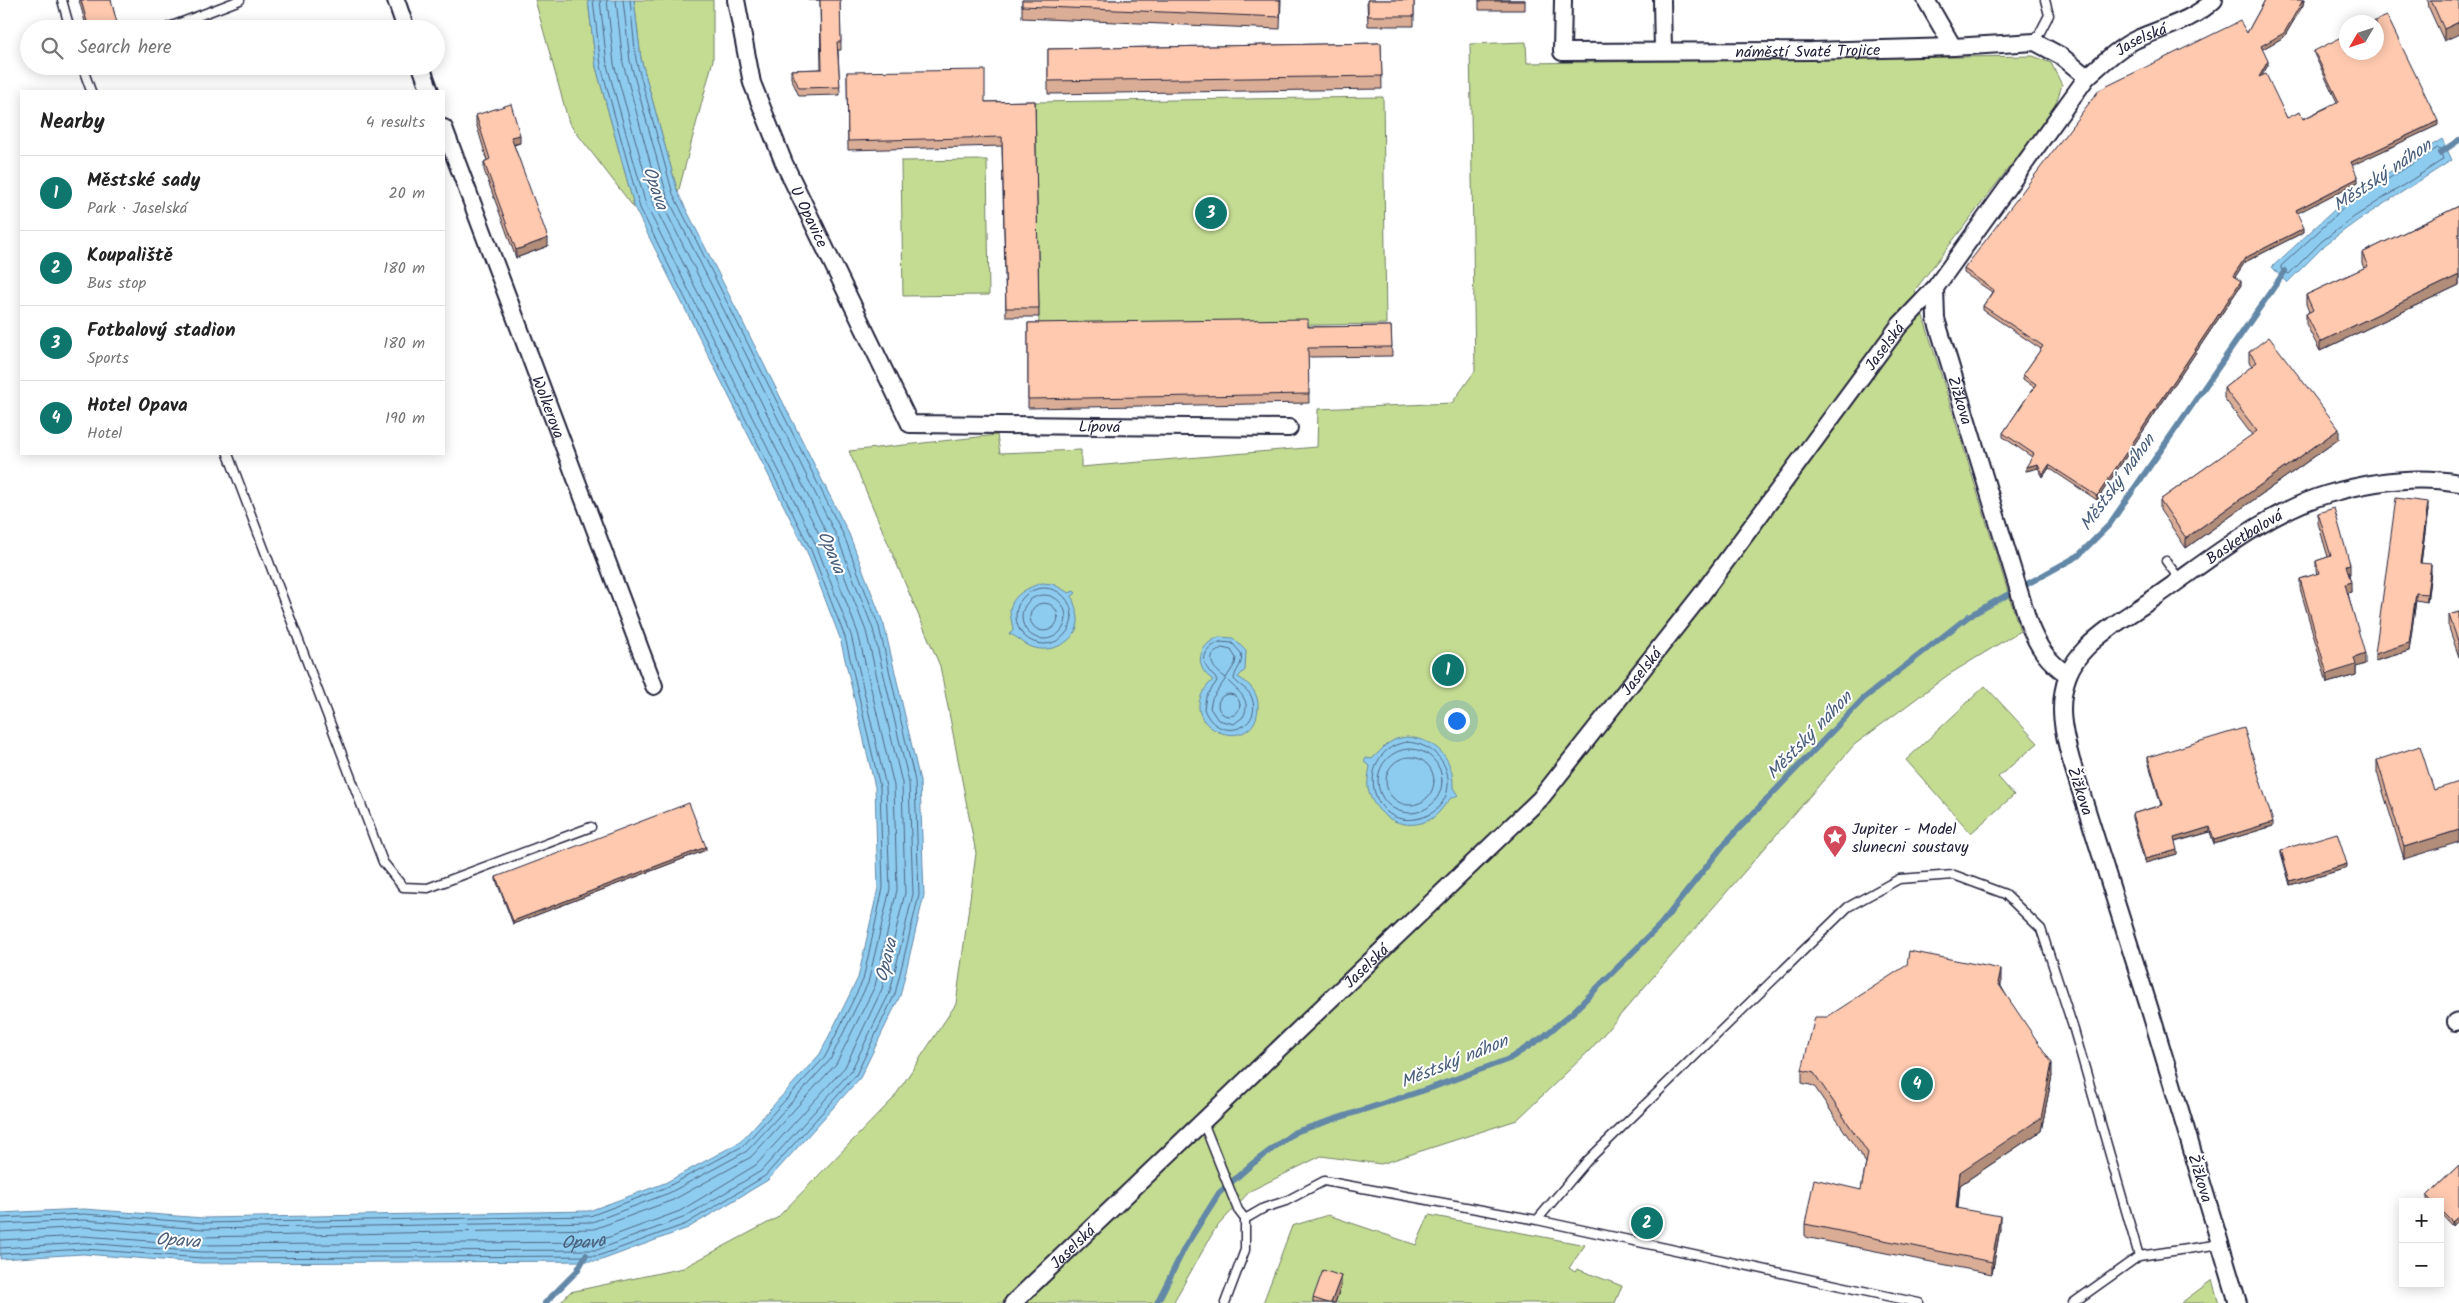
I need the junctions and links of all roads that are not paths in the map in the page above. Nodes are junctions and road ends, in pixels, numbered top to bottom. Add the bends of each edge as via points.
1 (62, 0) edge
2 (240, 0) edge
3 (396, 0) edge
4 (736, 0) edge
5 (1563, 0) edge
6 (1662, 0) edge
7 (1926, 0) edge
8 (2046, 0) edge
9 (2214, 0) edge
10 (68, 20) edge
11 (188, 20) edge
12 (403, 20) edge
13 (2035, 42) junction
14 (1953, 47) junction
15 (1663, 51) junction
16 (85, 75) edge
17 (424, 75) edge
18 (2087, 78) junction
19 (91, 90) edge
20 (430, 90) edge
21 (445, 131) edge
22 (1935, 288) junction
23 (910, 424) joint
24 (1289, 428) dead end
25 (228, 455) edge
26 (2459, 483) edge
27 (2166, 561) dead end
28 (2180, 580) junction
29 (2068, 675) junction
30 (654, 686) dead end
31 (591, 827) dead end
32 (1203, 1122) junction
33 (1245, 1220) junction
34 (1537, 1220) junction
35 (2221, 1244) junction
36 (2139, 1256) junction
37 (1013, 1303) edge
38 (1225, 1303) edge
39 (1919, 1303) edge
40 (2073, 1303) edge
41 (2238, 1303) edge

1 - 10 lane
2 - 11 lane
3 - 12 street
4 - 23 street, U Opavice via 752,84 784,163
5 - 15 street, náměstí Svaté Trojice via 1562,52
6 - 15 street
7 - 14 street
8 - 13 lane via 2049,15
9 - 18 street, Jaselská via 2181,23 2136,40 2108,58
13 - 14 street, náměstí Svaté Trojice
13 - 18 street via 2061,56
14 - 15 street, náměstí Svaté Trojice via 1812,52
16 - 19 lane
17 - 20 street
18 - 22 street, Jaselská
21 - 30 street, Wolkerova
22 - 29 street, Žižkova via 1936,319 2029,624 2042,654
22 - 32 street, Jaselská via 1899,326 1701,595 1540,799
23 - 24 street, Lípová
25 - 31 lane via 383,862 403,887 428,888
26 - 28 street, Basketbalová via 2407,480 2328,494 2266,522
27 - 28 lane
28 - 29 street, Basketbalová via 2101,635 2077,659
29 - 35 street, Žižkova via 2061,703 2064,734
32 - 33 lane via 1216,1159
32 - 37 street, Jaselská
33 - 34 lane via 1324,1181
33 - 38 lane via 1245,1250
34 - 36 lane via 1587,1161 1848,907 1899,879 1954,875 2005,894 2041,929 2074,1030
34 - 39 lane
35 - 36 lane
35 - 41 street, Žižkova
36 - 40 lane

